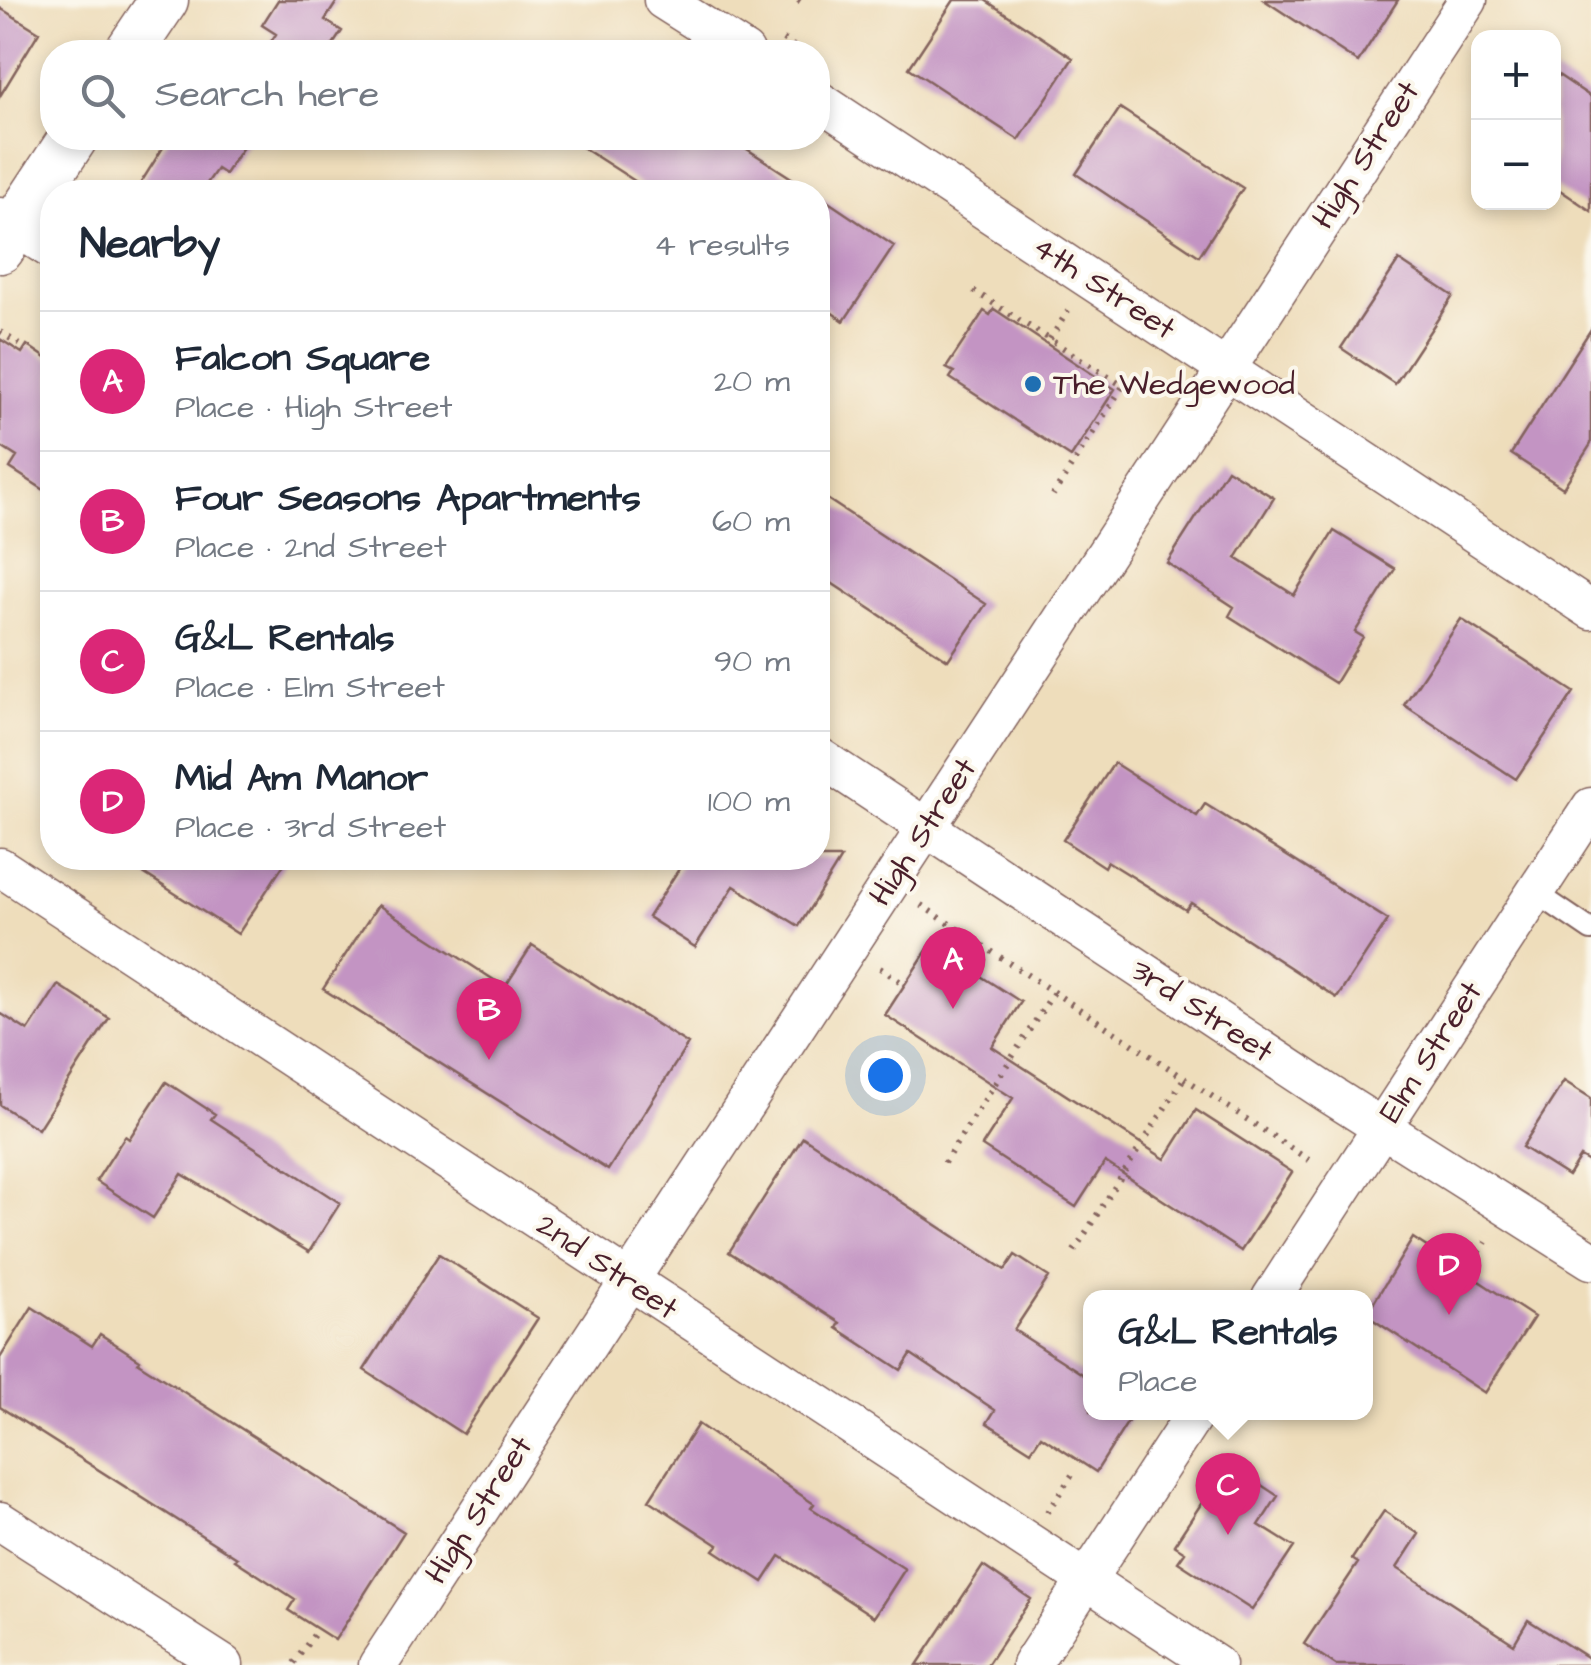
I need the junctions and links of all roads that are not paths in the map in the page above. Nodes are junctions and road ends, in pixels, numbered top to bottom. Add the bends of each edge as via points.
1 (164, 0) edge
2 (663, 0) edge
3 (1468, 0) edge
4 (137, 40) edge
5 (725, 40) edge
6 (830, 108) edge
7 (66, 150) edge
8 (49, 180) edge
9 (40, 196) edge
10 (17, 236) edge
11 (1227, 368) junction
12 (1591, 610) edge
13 (830, 764) edge
14 (1591, 806) edge
15 (926, 828) junction
16 (0, 867) edge
17 (1536, 892) junction
18 (1591, 930) edge
19 (1382, 1128) junction
20 (1591, 1260) edge
21 (628, 1282) junction
22 (1275, 1290) edge
23 (1191, 1420) edge
24 (0, 1520) edge
25 (1086, 1579) junction
26 (224, 1665) edge
27 (378, 1665) edge
28 (1030, 1665) edge
29 (1216, 1665) edge

1 - 4 street
2 - 5 street
3 - 11 street, High Street
6 - 11 street, 4th Street
7 - 8 street
9 - 10 street
11 - 12 street, 4th Street
11 - 15 street, High Street
13 - 15 street, 3rd Street
14 - 17 street, Elm Street
15 - 19 street, 3rd Street
15 - 21 street, High Street
16 - 21 street, 2nd Street
17 - 18 lane
17 - 19 street, Elm Street
19 - 20 street, 3rd Street
19 - 22 street, Elm Street
21 - 25 street, 2nd Street
21 - 27 street, High Street
23 - 25 street
24 - 26 street
25 - 28 street
25 - 29 street, 2nd Street

